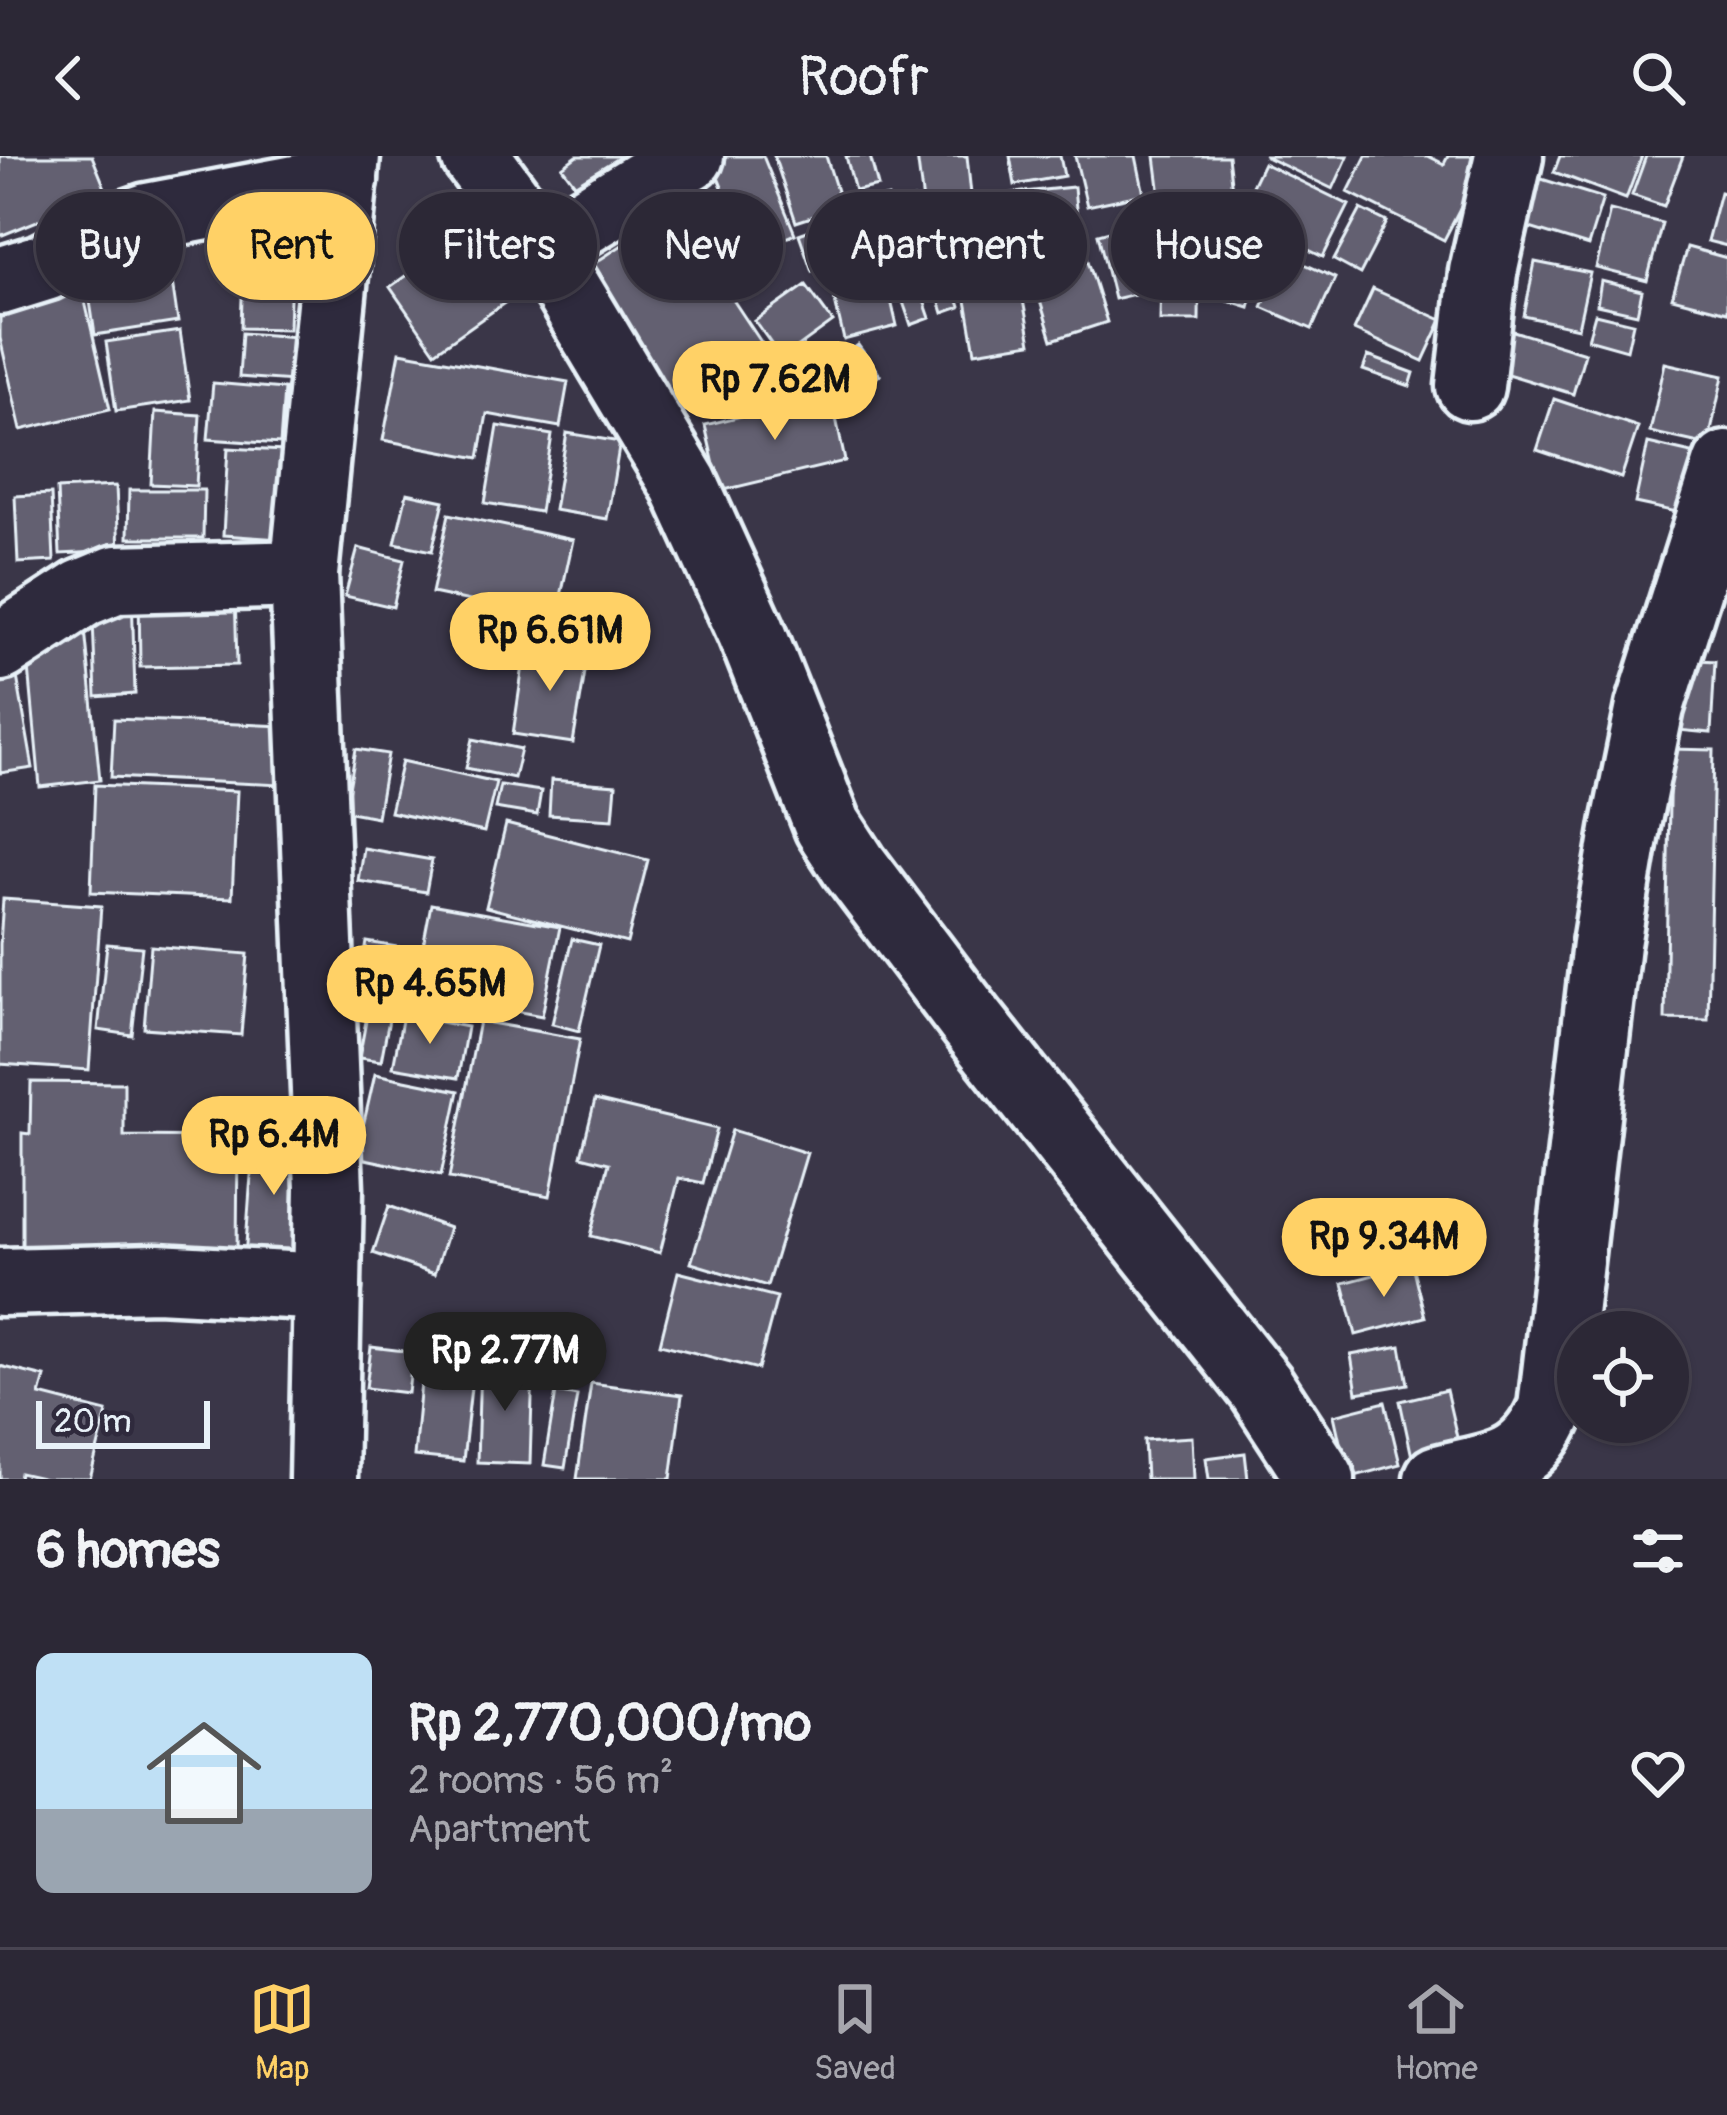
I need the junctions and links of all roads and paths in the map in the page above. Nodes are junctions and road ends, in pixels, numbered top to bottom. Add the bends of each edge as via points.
1 (476, 156) edge
2 (690, 156) edge
3 (1510, 156) edge
4 (345, 168) edge
5 (502, 192) edge
6 (597, 213) edge
7 (0, 281) edge
8 (574, 300) edge
9 (1470, 386) dead end
10 (1727, 464) edge
11 (304, 574) junction
12 (0, 647) edge
13 (0, 1282) edge
14 (327, 1287) junction
15 (323, 1479) edge
16 (1321, 1479) edge
17 (1438, 1479) edge

1 - 5 street
2 - 6 street
3 - 9 street via 1483,272
4 - 7 street via 148,217
4 - 11 street
8 - 16 street via 684,484 828,826 1261,1387
10 - 17 street via 1650,706 1626,825 1552,1408 1536,1439 1509,1461
11 - 12 street via 117,579
11 - 14 street
13 - 14 street
14 - 15 street

